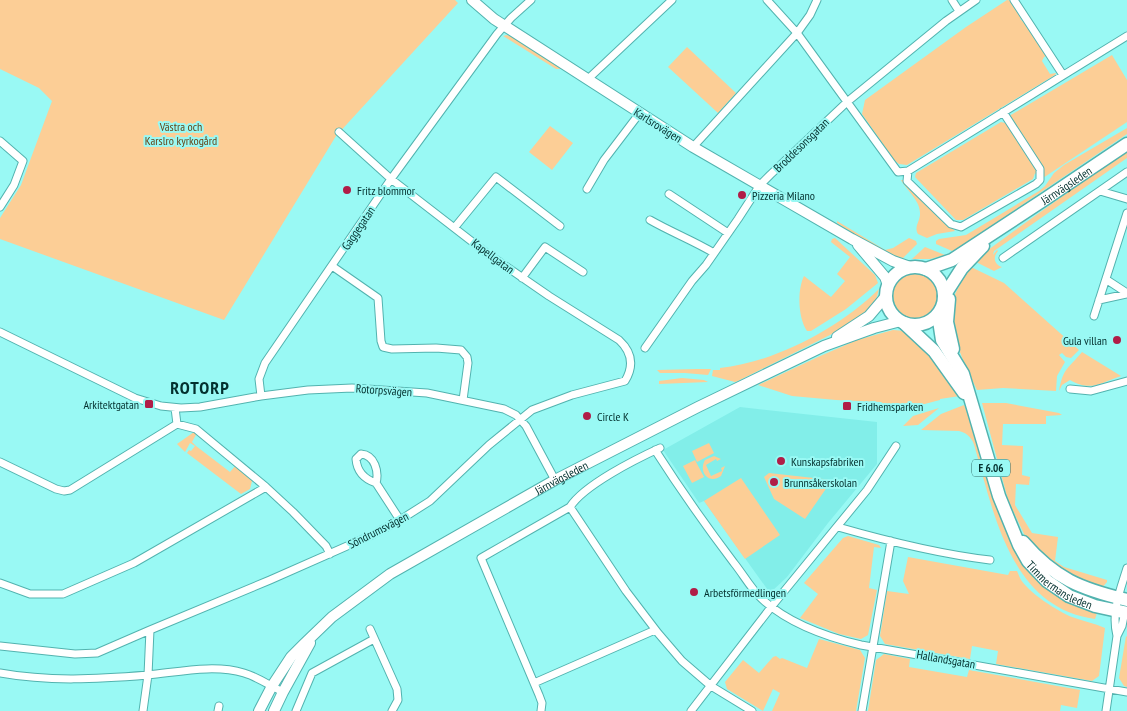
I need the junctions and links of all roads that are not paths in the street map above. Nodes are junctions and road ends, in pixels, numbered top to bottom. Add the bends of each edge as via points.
1 (472, 0) edge
2 (531, 0) edge
3 (672, 0) edge
4 (767, 0) edge
5 (817, 0) edge
6 (952, 0) edge
7 (976, 0) edge
8 (1014, 0) edge
9 (959, 11) junction
10 (504, 25) junction
11 (798, 33) junction
12 (1127, 36) edge
13 (1063, 75) junction
14 (588, 79) junction
15 (847, 102) junction
16 (1004, 112) junction
17 (641, 115) junction
18 (339, 132) dead end
19 (0, 141) edge
20 (1127, 144) edge
21 (693, 147) junction
22 (908, 171) junction
23 (1127, 172) edge
24 (391, 179) junction
25 (760, 185) junction
26 (587, 189) dead end
27 (1100, 191) junction
28 (669, 194) dead end
29 (1127, 199) edge
30 (0, 207) edge
31 (1127, 213) edge
32 (650, 220) dead end
33 (560, 226) dead end
34 (1005, 226) junction
35 (455, 227) junction
36 (728, 234) junction
37 (852, 239) junction
38 (714, 253) junction
39 (1003, 258) dead end
40 (332, 266) junction
41 (910, 267) junction
42 (926, 269) junction
43 (583, 272) dead end
44 (522, 278) junction
45 (1106, 280) junction
46 (951, 284) junction
47 (887, 291) junction
48 (1127, 293) edge
49 (944, 296) junction
50 (1099, 300) junction
51 (938, 314) junction
52 (1094, 316) dead end
53 (902, 322) junction
54 (0, 332) edge
55 (824, 346) junction
56 (645, 348) dead end
57 (963, 374) junction
58 (1127, 380) edge
59 (625, 381) joint
60 (1070, 389) dead end
61 (261, 396) junction
62 (464, 400) junction
63 (972, 405) junction
64 (175, 408) junction
65 (520, 419) junction
66 (177, 424) junction
67 (896, 446) dead end
68 (0, 462) edge
69 (555, 480) junction
70 (376, 483) dead end
71 (266, 486) junction
72 (570, 506) junction
73 (400, 520) junction
74 (838, 527) junction
75 (891, 541) junction
76 (330, 554) junction
77 (990, 560) dead end
78 (1127, 571) edge
79 (0, 583) edge
80 (772, 606) junction
81 (1123, 606) edge
82 (370, 628) dead end
83 (150, 630) junction
84 (655, 630) junction
85 (314, 636) junction
86 (374, 639) junction
87 (0, 646) edge
88 (872, 646) junction
89 (0, 673) edge
90 (148, 675) junction
91 (534, 684) junction
92 (272, 686) junction
93 (711, 686) junction
94 (1110, 688) junction
95 (283, 692) junction
96 (1127, 692) edge
97 (143, 711) edge
98 (259, 711) edge
99 (274, 711) edge
100 (296, 711) edge
101 (392, 711) edge
102 (541, 711) edge
103 (691, 711) edge
104 (752, 711) edge
105 (862, 711) edge
106 (1106, 711) edge

1 - 10 main road, Karlsrovägen
2 - 10 street, Gaggegatan
3 - 14 street
4 - 11 street
5 - 11 street
6 - 9 street
7 - 9 street, Broddesonsgatan
8 - 13 street
9 - 15 street, Broddesonsgatan
10 - 14 main road, Karlsrovägen
10 - 24 street, Gaggegatan
11 - 15 street
11 - 21 street
12 - 13 street
13 - 16 street
14 - 17 main road, Karlsrovägen
15 - 22 street via 898,172
15 - 25 street, Broddesonsgatan
16 - 22 street
16 - 22 street via 1040,169 1040,180 1036,184 961,227 951,224 907,181
17 - 21 main road, Karlsrovägen
17 - 26 street via 604,160
18 - 24 street, Kapellgatan
19 - 30 street via 22,161 14,185
20 - 34 highway, Järnvägsleden / E 6.06
21 - 25 main road, Karlsrovägen
23 - 27 street
24 - 35 street, Kapellgatan
24 - 40 street, Gaggegatan
25 - 36 street, Broddesonsgatan
25 - 37 main road, Karlsrovägen
27 - 29 street
27 - 39 street
28 - 36 street
31 - 45 street
32 - 38 street
33 - 35 street via 496,177
34 - 42 highway, Järnvägsleden / E 6.06 via 952,260
34 - 46 highway, Järnvägsleden / E 6.06 via 973,256
35 - 44 street, Kapellgatan
36 - 38 street, Broddesonsgatan
37 - 41 main road, Karlsrovägen
37 - 47 main road, Karlsrovägen via 885,277
38 - 56 street, Broddesonsgatan
40 - 61 street, Gaggegatan via 265,363 260,379
40 - 62 street via 378,298 383,347 461,350 468,363
41 - 42 highway, E 6.06
41 - 47 highway via 895,274
42 - 49 highway via 940,280
43 - 44 street via 545,246
44 - 59 street, Kapellgatan via 625,346 631,369
45 - 48 street
45 - 50 street
46 - 49 highway, Järnvägsleden / E 6.06
46 - 57 highway, E 6.06 via 948,327
47 - 53 highway, E 6.06 via 889,309
47 - 55 main road, Järnvägsleden via 869,316
48 - 50 street
49 - 51 highway, E 6.06
50 - 52 street
51 - 53 highway via 920,325
51 - 57 highway, Timmermansleden / E 6.06 via 942,340
53 - 55 main road, Järnvägsleden
53 - 63 highway, Timmermansleden / E 6.06 via 934,351
54 - 64 street, Rotorpsvägen via 135,398
55 - 69 main road, Järnvägsleden
57 - 63 highway, Timmermansleden / E 6.06
58 - 60 street via 1091,391
59 - 65 street, Söndrumsvägen via 572,395 532,410
61 - 62 street, Rotorpsvägen via 352,388 427,393
61 - 64 street, Rotorpsvägen
62 - 65 street, Rotorpsvägen via 504,409
63 - 81 highway, Timmermansleden / E 6.06 via 999,496 1028,561 1047,581 1075,598
64 - 66 street
65 - 69 street, Rotorpsvägen
65 - 73 street, Söndrumsvägen via 430,501
66 - 68 street via 70,490 56,489
66 - 71 street via 196,429
67 - 74 street
69 - 85 main road, Järnvägsleden via 390,574 332,617
70 - 73 street
71 - 76 street via 326,546
71 - 79 street via 134,563 63,594 30,594
72 - 80 street, Hallandsgatan via 595,484 658,449 698,516 761,599
72 - 84 street
72 - 91 street via 482,558
73 - 76 street, Söndrumsvägen
74 - 75 street
74 - 80 street
75 - 77 street
75 - 88 street
76 - 83 street, Söndrumsvägen
78 - 81 street via 1120,585
80 - 88 street, Hallandsgatan via 814,631
80 - 93 street
81 - 94 street
82 - 86 street
83 - 87 street, Söndrumsvägen via 97,653 74,654
83 - 90 street
84 - 91 street
84 - 93 street via 682,661
85 - 92 main road, Järnvägsleden via 291,657
85 - 95 main road, Järnvägsleden
86 - 100 street via 312,673
86 - 101 street via 397,689 398,700
88 - 94 street, Hallandsgatan
88 - 105 street
89 - 90 street via 56,680
90 - 92 street via 225,670 246,674
90 - 97 street
91 - 102 street via 542,703
92 - 95 street
92 - 98 main road, Järnvägsleden
93 - 103 street
93 - 104 street
94 - 96 street, Hallandsgatan
94 - 106 street
95 - 99 main road, Järnvägsleden

